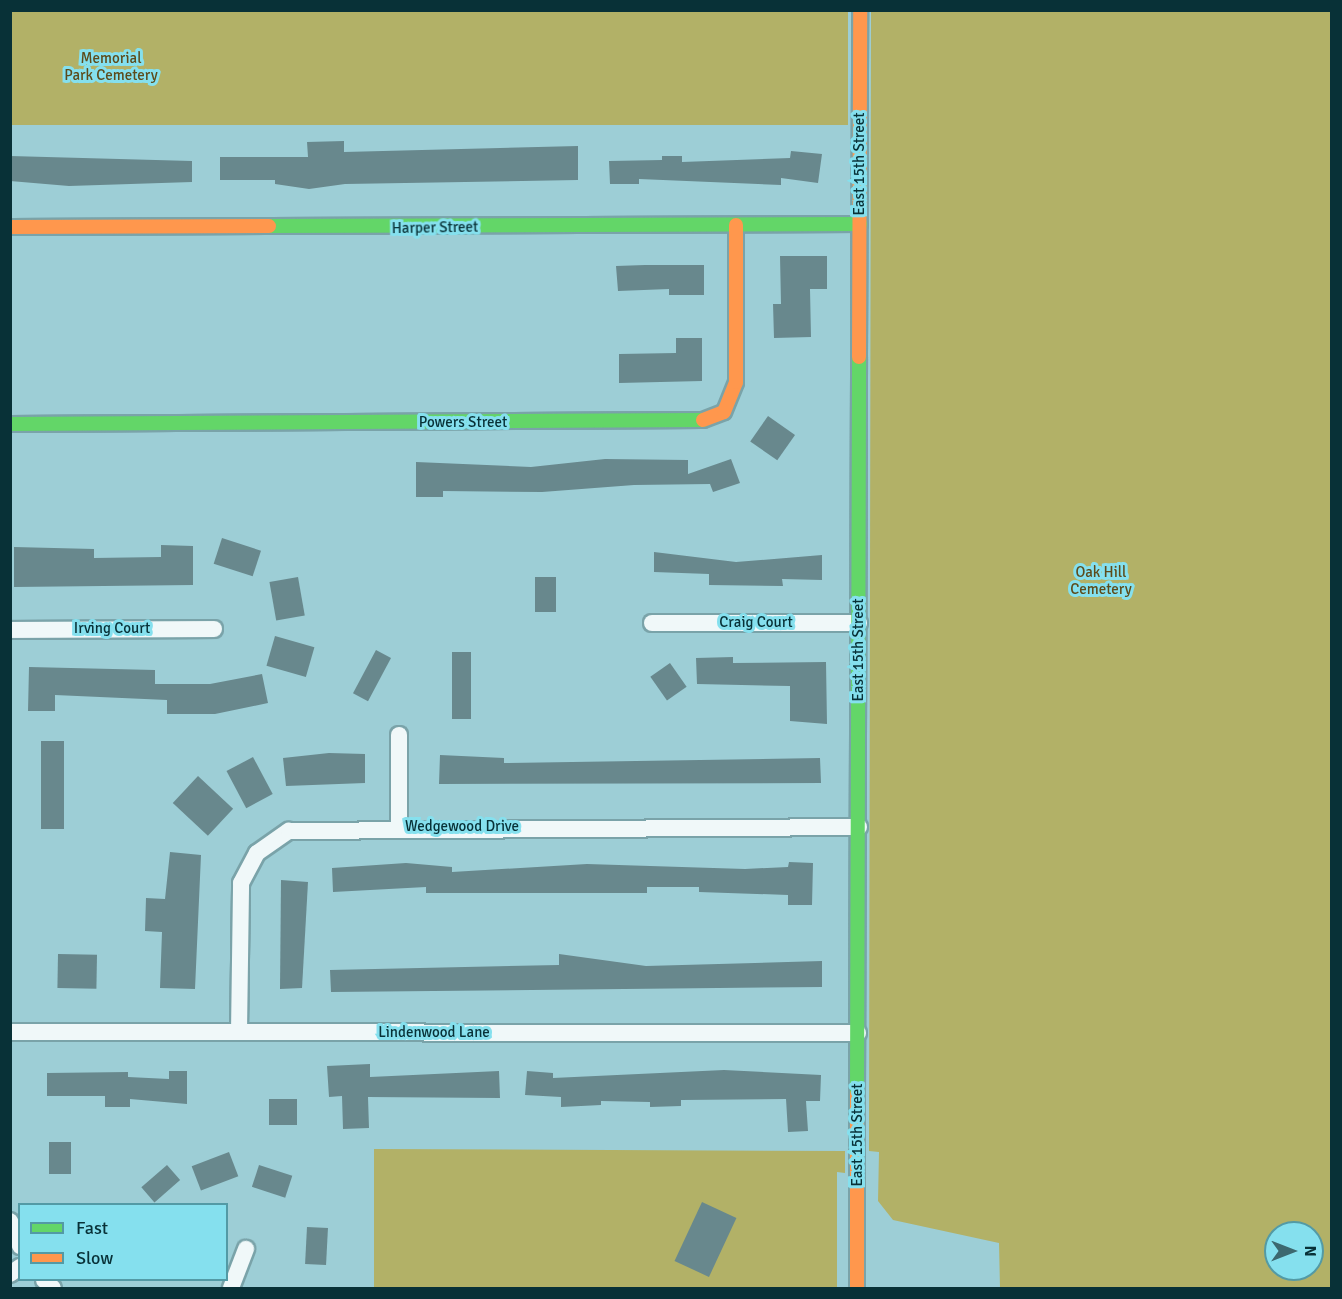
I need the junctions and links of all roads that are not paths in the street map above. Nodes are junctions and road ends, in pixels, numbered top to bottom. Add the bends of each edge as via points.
1 (860, 10) edge
2 (860, 224) junction
3 (736, 225) junction
4 (10, 227) edge
5 (10, 424) edge
6 (652, 623) dead end
7 (859, 624) junction
8 (214, 629) dead end
9 (10, 630) edge
10 (399, 735) dead end
11 (399, 827) junction
12 (858, 827) junction
13 (10, 1032) edge
14 (239, 1032) junction
15 (858, 1033) junction
16 (10, 1221) edge
17 (18, 1241) edge
18 (246, 1249) dead end
19 (231, 1288) edge
20 (857, 1288) edge

1 - 2 street, East 15th Street
2 - 3 street, Harper Street
2 - 7 street, East 15th Street
3 - 4 street, Harper Street
3 - 5 street, Powers Street via 736,382 724,412 708,420
6 - 7 street, Craig Court
7 - 12 street, East 15th Street
8 - 9 street, Irving Court
10 - 11 street
11 - 12 street, Wedgewood Drive
11 - 14 street, Wedgewood Drive via 308,827 289,831 257,853 239,901
12 - 15 street, East 15th Street
13 - 14 street, Lindenwood Lane
14 - 15 street, Lindenwood Lane
15 - 20 street, East 15th Street
16 - 17 street
18 - 19 street

